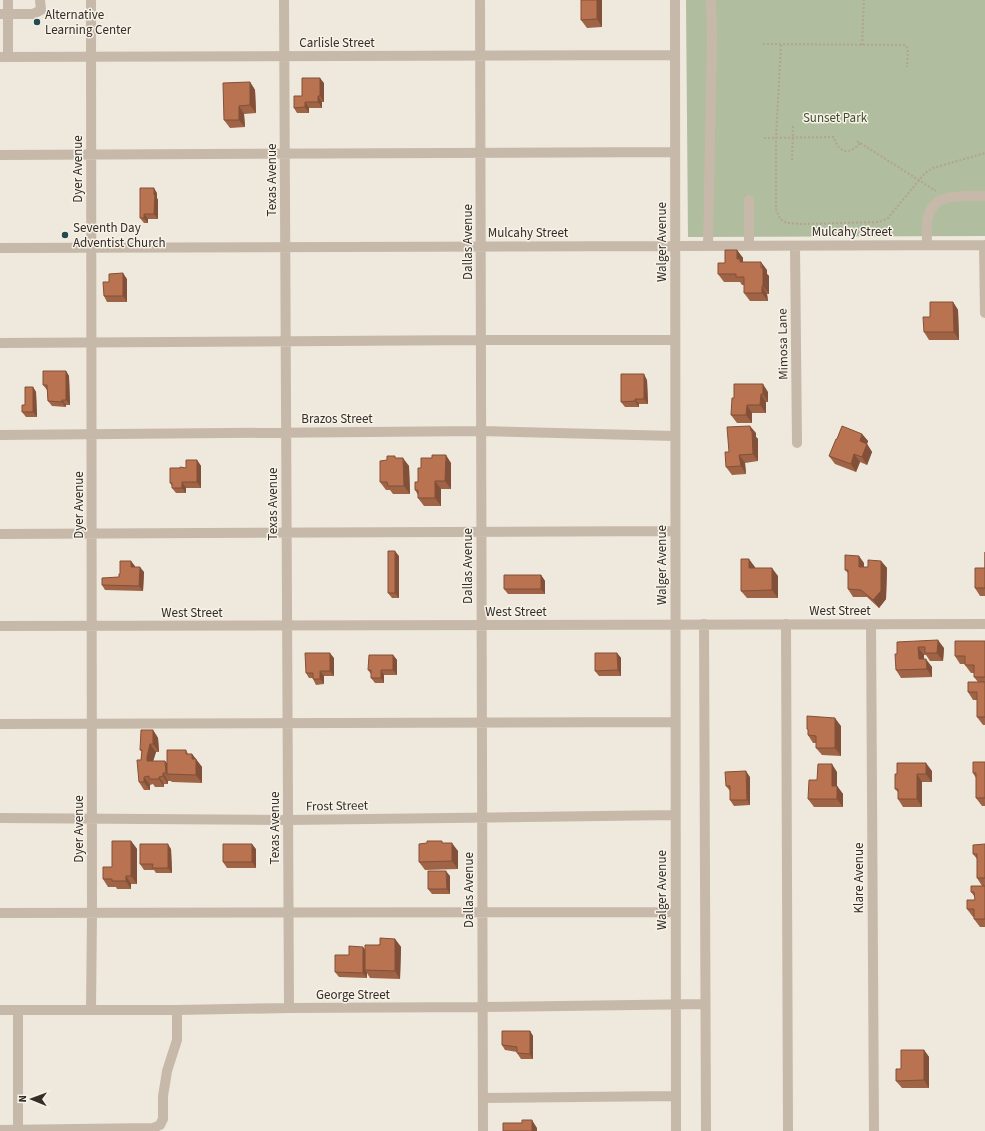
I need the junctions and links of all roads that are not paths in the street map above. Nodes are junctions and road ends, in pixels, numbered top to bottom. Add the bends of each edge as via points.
1 (8, 0) edge
2 (40, 0) edge
3 (91, 0) edge
4 (284, 0) edge
5 (480, 0) edge
6 (675, 0) edge
7 (711, 0) edge
8 (4, 14) edge
9 (675, 55) junction
10 (284, 56) junction
11 (480, 56) junction
12 (4, 57) edge
13 (91, 57) junction
14 (675, 152) junction
15 (480, 153) junction
16 (285, 154) junction
17 (0, 155) edge
18 (91, 155) junction
19 (985, 196) edge
20 (749, 200) dead end
21 (675, 245) junction
22 (927, 245) junction
23 (985, 245) edge
24 (708, 246) junction
25 (749, 246) junction
26 (795, 246) junction
27 (285, 247) junction
28 (481, 247) junction
29 (0, 248) edge
30 (91, 248) junction
31 (985, 314) edge
32 (481, 340) junction
33 (675, 340) junction
34 (286, 341) junction
35 (92, 342) junction
36 (0, 343) edge
37 (481, 431) junction
38 (286, 433) junction
39 (92, 434) junction
40 (0, 435) edge
41 (675, 436) junction
42 (797, 443) dead end
43 (675, 531) junction
44 (481, 532) junction
45 (286, 533) junction
46 (0, 534) edge
47 (92, 534) junction
48 (675, 624) junction
49 (704, 624) junction
50 (786, 624) junction
51 (871, 624) junction
52 (985, 624) edge
53 (287, 625) junction
54 (482, 625) junction
55 (0, 626) edge
56 (92, 626) junction
57 (675, 722) junction
58 (287, 723) junction
59 (482, 723) junction
60 (0, 724) edge
61 (92, 724) junction
62 (675, 815) junction
63 (482, 817) junction
64 (0, 818) edge
65 (92, 818) junction
66 (288, 820) junction
67 (482, 912) junction
68 (675, 912) junction
69 (0, 913) edge
70 (92, 913) junction
71 (288, 913) junction
72 (705, 1004) junction
73 (676, 1005) junction
74 (483, 1007) junction
75 (289, 1008) junction
76 (0, 1010) edge
77 (18, 1010) junction
78 (91, 1010) junction
79 (177, 1010) junction
80 (676, 1096) junction
81 (483, 1098) junction
82 (0, 1130) edge
83 (18, 1130) junction
84 (56, 1130) edge
85 (98, 1130) edge
86 (127, 1130) edge
87 (483, 1131) edge
88 (676, 1131) edge
89 (706, 1131) edge
90 (788, 1131) edge
91 (874, 1131) edge

1 - 8 street
2 - 8 street via 41,10 33,14
3 - 13 street, Dyer Avenue
4 - 10 street, Texas Avenue
5 - 11 street, Dallas Avenue
6 - 9 street, Walger Avenue
7 - 24 street
8 - 12 street
9 - 11 street, Carlisle Street
9 - 14 street, Walger Avenue
10 - 11 street, Carlisle Street
10 - 13 street, Carlisle Street
10 - 16 street, Texas Avenue
11 - 15 street, Dallas Avenue
12 - 13 street, Carlisle Street
13 - 18 street, Dyer Avenue
14 - 15 street
14 - 21 street, Walger Avenue
15 - 16 street
15 - 28 street, Dallas Avenue
16 - 18 street
16 - 27 street, Texas Avenue
17 - 18 street
18 - 30 street, Dyer Avenue
19 - 22 street via 945,197 934,204 928,217
20 - 25 street
21 - 24 street, Mulcahy Street
21 - 28 street, Mulcahy Street
21 - 33 street, Walger Avenue
22 - 23 street, Mulcahy Street
22 - 26 street, Mulcahy Street
23 - 31 street
24 - 25 street, Mulcahy Street
25 - 26 street, Mulcahy Street
26 - 42 street, Mimosa Lane
27 - 28 street, Mulcahy Street
27 - 30 street, Mulcahy Street
27 - 34 street, Texas Avenue
28 - 32 street, Dallas Avenue
29 - 30 street, Mulcahy Street
30 - 35 street, Dyer Avenue
32 - 33 street
32 - 34 street
32 - 37 street, Dallas Avenue
33 - 41 street, Walger Avenue
34 - 35 street
34 - 38 street, Texas Avenue
35 - 36 street
35 - 39 street, Dyer Avenue
37 - 38 street, Brazos Street
37 - 41 street, Brazos Street
37 - 44 street, Dallas Avenue
38 - 39 street, Brazos Street
38 - 45 street, Texas Avenue
39 - 40 street, Brazos Street
39 - 47 street, Dyer Avenue
41 - 43 street, Walger Avenue
43 - 44 street
43 - 48 street, Walger Avenue
44 - 45 street
44 - 54 street, Dallas Avenue
45 - 47 street
45 - 53 street, Texas Avenue
46 - 47 street
47 - 56 street, Dyer Avenue
48 - 49 street, West Street
48 - 54 street, West Street
48 - 57 street, Walger Avenue
49 - 50 street, West Street
49 - 72 street
50 - 51 street, West Street
50 - 90 street
51 - 52 street, West Street
51 - 91 street, Klare Avenue
53 - 54 street, West Street
53 - 56 street, West Street
53 - 58 street, Texas Avenue
54 - 59 street, Dallas Avenue
55 - 56 street, West Street
56 - 61 street, Dyer Avenue
57 - 59 street
57 - 62 street, Walger Avenue
58 - 59 street
58 - 61 street
58 - 66 street, Texas Avenue
59 - 63 street, Dallas Avenue
60 - 61 street
61 - 65 street, Dyer Avenue
62 - 63 street, Frost Street
62 - 68 street, Walger Avenue
63 - 66 street, Frost Street
63 - 67 street, Dallas Avenue
64 - 65 street, Frost Street
65 - 66 street, Frost Street
65 - 70 street, Dyer Avenue
66 - 71 street, Texas Avenue
67 - 68 street
67 - 71 street
67 - 74 street, Dallas Avenue
68 - 73 street, Walger Avenue
69 - 70 street
70 - 71 street
70 - 78 street, Dyer Avenue
71 - 75 street, Texas Avenue
72 - 73 street, George Street
72 - 89 street
73 - 74 street, George Street
73 - 80 street, Walger Avenue
74 - 75 street, George Street
74 - 81 street, Dallas Avenue
75 - 79 street, George Street
76 - 77 street, George Street
77 - 78 street, George Street
77 - 83 street
78 - 79 street, George Street
79 - 86 street via 177,1040 167,1071 163,1119 160,1125 153,1128
80 - 81 street
80 - 88 street, Walger Avenue
81 - 87 street, Dallas Avenue
82 - 83 street
83 - 84 street
84 - 85 street
85 - 86 street

